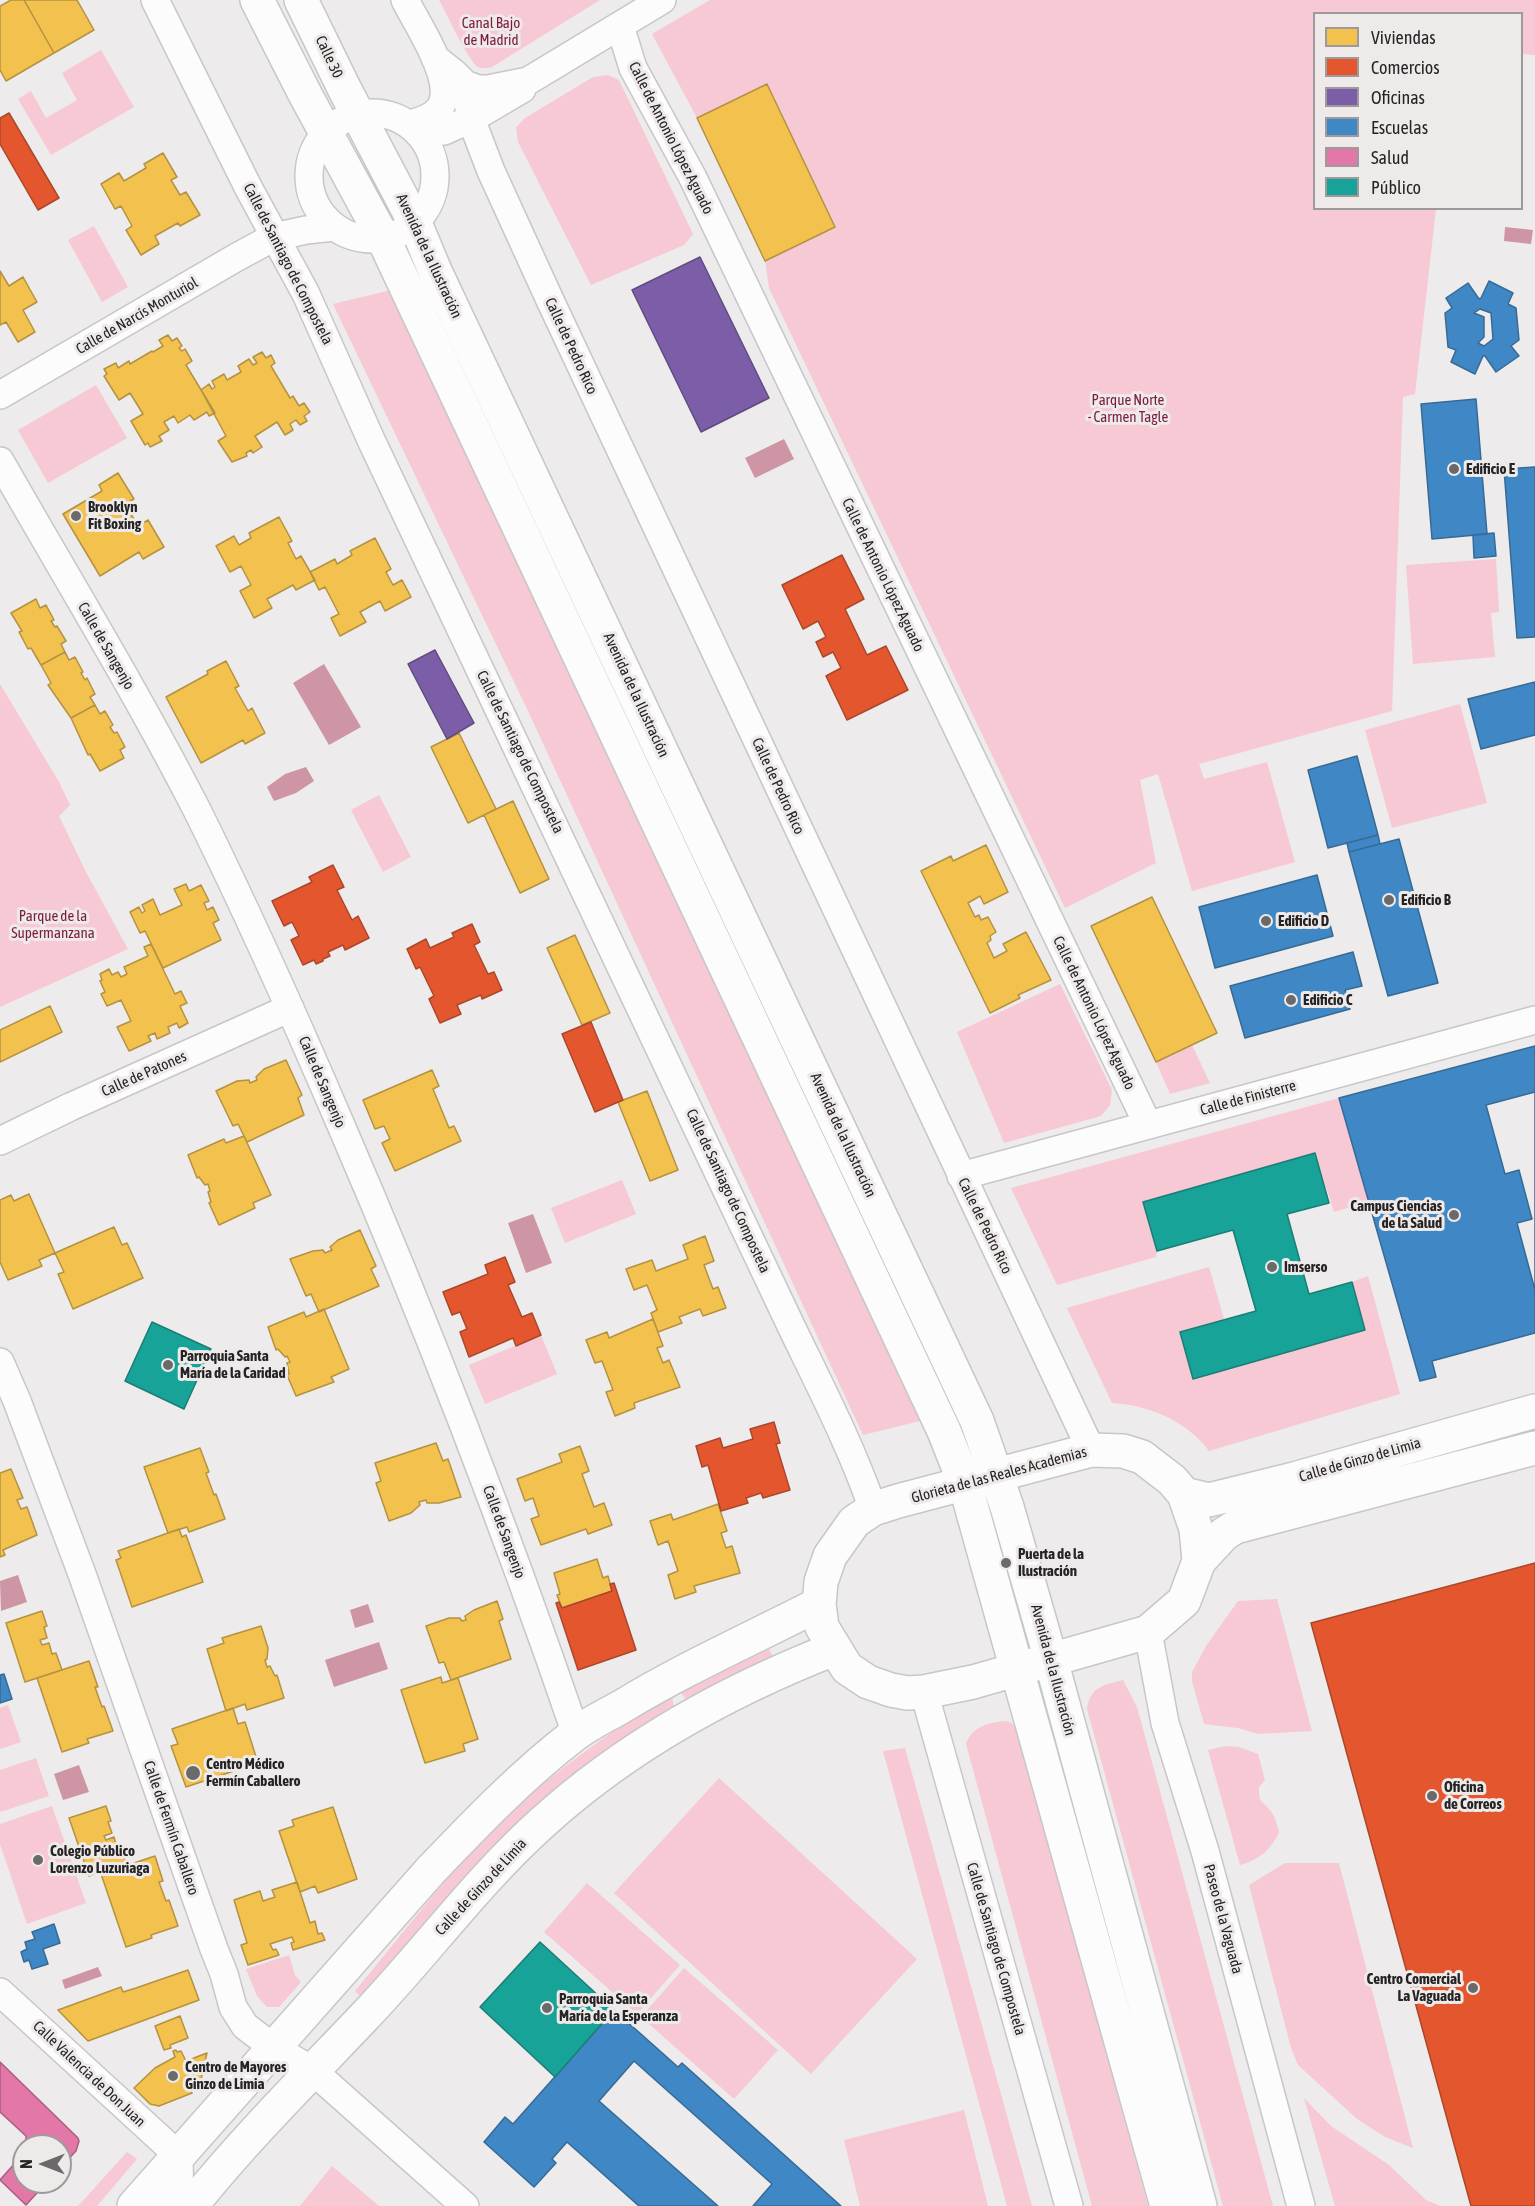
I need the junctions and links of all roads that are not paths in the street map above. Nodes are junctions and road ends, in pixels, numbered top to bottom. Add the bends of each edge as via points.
1 (155, 0) edge
2 (257, 0) edge
3 (301, 0) edge
4 (316, 0) edge
5 (405, 0) edge
6 (662, 0) edge
7 (620, 26) junction
8 (332, 61) junction
9 (445, 66) junction
10 (528, 81) junction
11 (358, 113) junction
12 (471, 119) junction
13 (415, 130) junction
14 (326, 131) junction
15 (435, 163) junction
16 (311, 193) junction
17 (415, 223) junction
18 (334, 227) junction
19 (274, 237) junction
20 (383, 238) junction
21 (0, 395) edge
22 (0, 461) edge
23 (290, 1008) junction
24 (1535, 1020) edge
25 (1148, 1125) junction
26 (0, 1141) edge
27 (961, 1176) junction
28 (0, 1362) edge
29 (1535, 1411) edge
30 (1535, 1448) edge
31 (1091, 1450) junction
32 (997, 1475) junction
33 (965, 1484) junction
34 (1184, 1494) junction
35 (873, 1509) junction
36 (1199, 1561) junction
37 (819, 1604) junction
38 (1148, 1632) junction
39 (834, 1649) junction
40 (1051, 1660) junction
41 (1017, 1670) junction
42 (924, 1692) junction
43 (576, 1734) junction
44 (0, 1992) edge
45 (274, 2048) junction
46 (312, 2070) junction
47 (178, 2156) junction
48 (134, 2206) edge
49 (170, 2206) edge
50 (191, 2206) edge
51 (465, 2206) edge
52 (1069, 2206) edge
53 (1167, 2206) edge
54 (1200, 2206) edge
55 (1300, 2206) edge

1 - 19 street, Calle de Santiago de Compostela
2 - 14 main road
3 - 8 main road, Calle 30
4 - 8 main road
5 - 9 street, Calle de Pedro Rico
6 - 7 street
7 - 10 street
7 - 25 street, Calle de Antonio López Aguado via 633,68 693,178
8 - 11 main road, Calle 30
9 - 10 street via 465,84 478,89
9 - 12 street, Calle de Pedro Rico via 468,103
9 - 13 street, Calle de Pedro Rico via 443,100
10 - 12 street via 521,90
11 - 13 street via 378,111
11 - 14 street
11 - 17 main road, Avenida de la Ilustración
12 - 13 street via 444,131
12 - 15 street
12 - 27 street, Calle de Pedro Rico via 549,298
13 - 15 street
14 - 16 street via 314,150 308,171
14 - 20 main road
15 - 17 street via 435,185 428,206
16 - 18 street
16 - 19 street, Calle de Narcís Monturiol
17 - 20 street
17 - 32 main road, Avenida de la Ilustración via 977,1421
18 - 19 street, Calle de Narcís Monturiol
18 - 20 street via 363,239
19 - 21 street, Calle de Narcís Monturiol
19 - 35 street, Calle de Santiago de Compostela via 306,294 372,442 846,1438
20 - 33 main road via 938,1416
22 - 23 street, Calle de Sangenjo via 196,810
23 - 26 street, Calle de Patones
23 - 43 street, Calle de Sangenjo via 398,1258 477,1459
24 - 25 street, Calle de Finisterre
25 - 27 street, Calle de Finisterre
27 - 31 street, Calle de Pedro Rico
28 - 45 street, Calle de Fermín Caballero via 82,1574 233,2007 245,2026
29 - 34 main road, Calle de Ginzo de Limia via 1209,1500
30 - 36 main road, Calle de Ginzo de Limia via 1235,1527
31 - 32 main road, Glorieta de las Reales Academias
31 - 34 main road, Glorieta de las Reales Academias via 1123,1451 1142,1457
32 - 33 main road, Glorieta de las Reales Academias
32 - 40 main road, Avenida de la Ilustración
33 - 35 main road, Glorieta de las Reales Academias
33 - 41 main road
34 - 36 main road, Glorieta de las Reales Academias via 1196,1529
35 - 37 main road, Glorieta de las Reales Academias via 854,1522 830,1556
36 - 38 main road, Glorieta de las Reales Academias via 1184,1601
37 - 39 main road, Glorieta de las Reales Academias via 822,1627
37 - 43 main road via 692,1666
38 - 40 main road, Glorieta de las Reales Academias
38 - 55 street, Paseo de la Vaguada via 1165,1723 1205,1851
39 - 42 main road, Glorieta de las Reales Academias via 848,1668 868,1682 907,1693
39 - 46 main road, Calle de Ginzo de Limia via 715,1702 660,1734 581,1790 511,1853
40 - 41 main road, Glorieta de las Reales Academias
40 - 54 main road, Avenida de la Ilustración
41 - 42 main road, Glorieta de las Reales Academias
41 - 53 main road
42 - 52 street, Calle de Santiago de Compostela
43 - 45 main road via 512,1788 459,1841
44 - 47 street, Calle Valencia de Don Juan
45 - 46 street, Calle de Fermín Caballero
45 - 47 main road
46 - 50 main road, Calle de Ginzo de Limia via 232,2155
46 - 51 street, Calle de Fermín Caballero
47 - 48 main road
47 - 49 street via 181,2178

